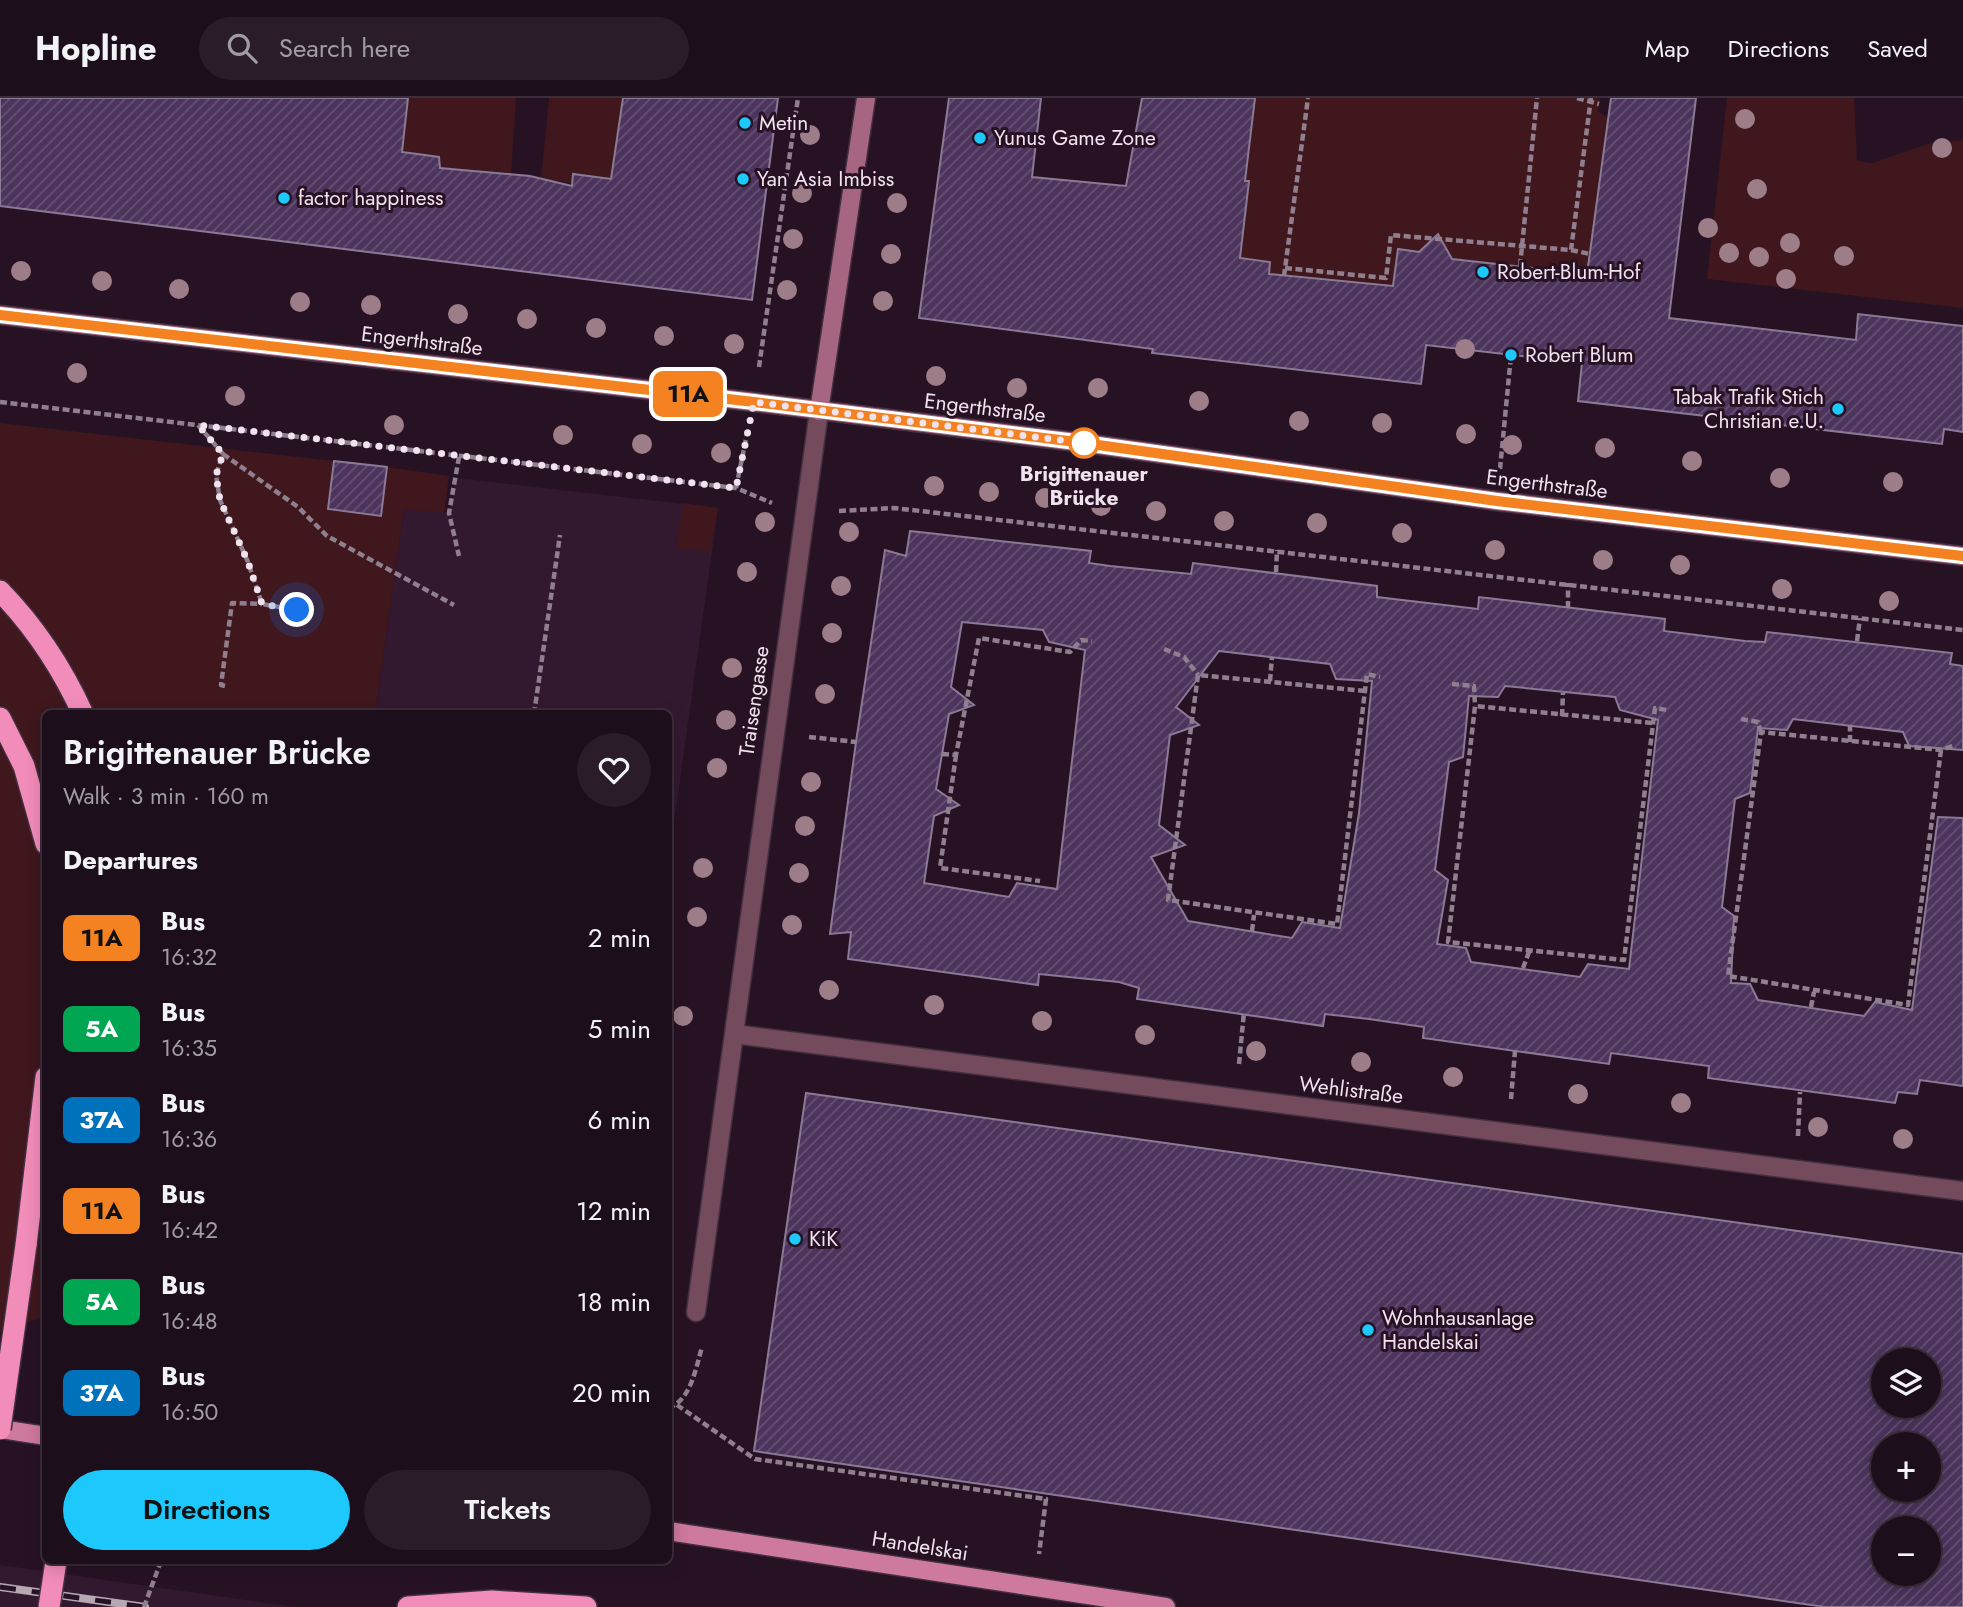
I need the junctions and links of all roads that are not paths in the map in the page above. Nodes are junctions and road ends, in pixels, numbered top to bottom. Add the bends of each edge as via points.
1 (866, 98) edge
2 (0, 315) edge
3 (819, 411) junction
4 (1963, 556) edge
5 (0, 591) edge
6 (81, 710) edge
7 (0, 718) edge
8 (42, 830) edge
9 (734, 1034) junction
10 (42, 1111) edge
11 (1963, 1191) edge
12 (696, 1311) road end
13 (0, 1429) edge
14 (42, 1435) edge
15 (672, 1532) edge
16 (56, 1564) edge
17 (49, 1607) edge
18 (408, 1607) edge
19 (586, 1607) edge
20 (1166, 1607) edge

1 - 3 street, Traisengasse
2 - 3 street, Engerthstraße
3 - 4 street, Engerthstraße via 1497,501
3 - 9 street, Traisengasse
5 - 6 highway via 20,611 63,672
7 - 8 highway via 24,766
9 - 11 street, Wehlistraße
9 - 12 street, Traisengasse
10 - 13 highway, bridge
13 - 14 main road
15 - 20 main road, Handelskai
16 - 17 highway, bridge
18 - 19 highway via 492,1601

